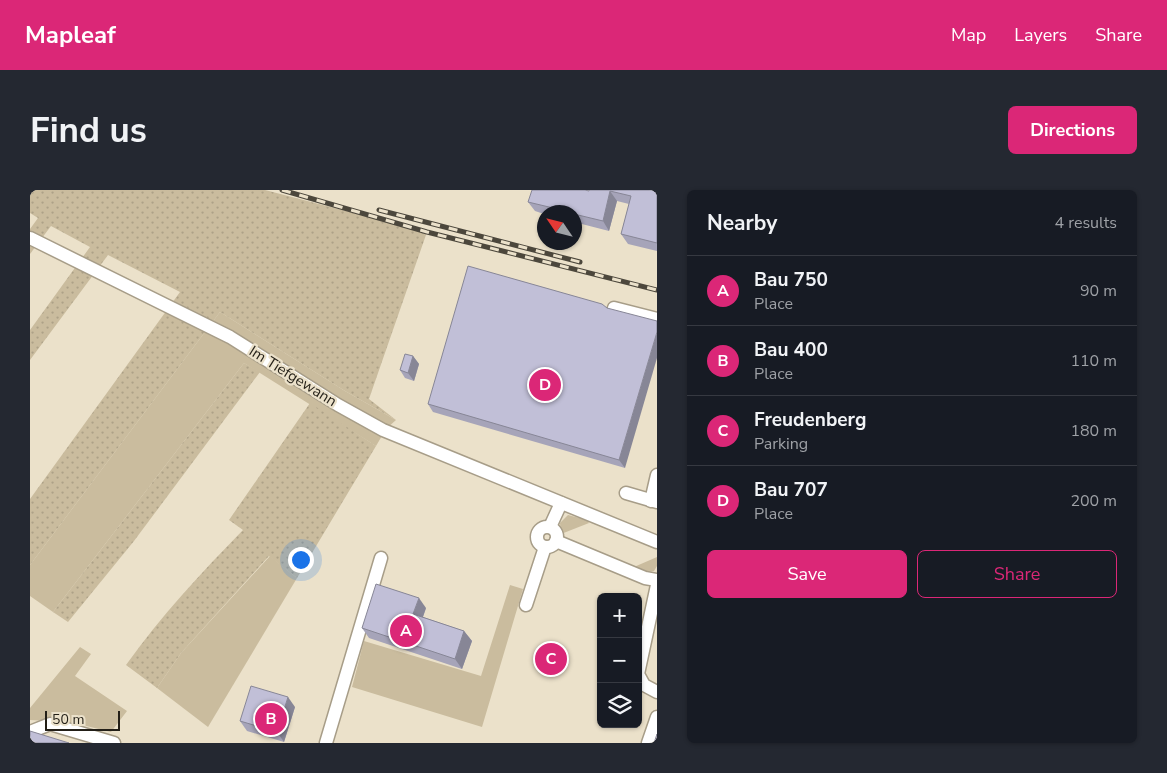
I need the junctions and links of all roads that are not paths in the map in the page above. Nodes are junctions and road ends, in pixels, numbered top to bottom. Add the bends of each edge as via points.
1 (30, 238) edge
2 (614, 308) edge
3 (657, 319) edge
4 (657, 475) edge
5 (626, 493) dead end
6 (654, 502) edge
7 (561, 503) junction
8 (550, 528) junction
9 (657, 542) edge
10 (559, 543) junction
11 (545, 547) junction
12 (381, 558) dead end
13 (657, 580) edge
14 (657, 585) edge
15 (526, 605) dead end
16 (657, 692) edge
17 (657, 717) edge
18 (30, 732) edge
19 (114, 743) edge
20 (326, 743) edge
21 (648, 743) edge

1 - 7 street, Im Tiefgewann via 230,338 383,430
2 - 3 street
4 - 6 street
5 - 6 street
7 - 8 street
7 - 9 street, Im Tiefgewann
8 - 10 street via 556,533
8 - 11 street via 534,532 538,542
10 - 11 street
10 - 13 street
11 - 15 street
12 - 20 street
14 - 16 street via 638,674 644,685
17 - 21 street
18 - 19 street via 50,724

